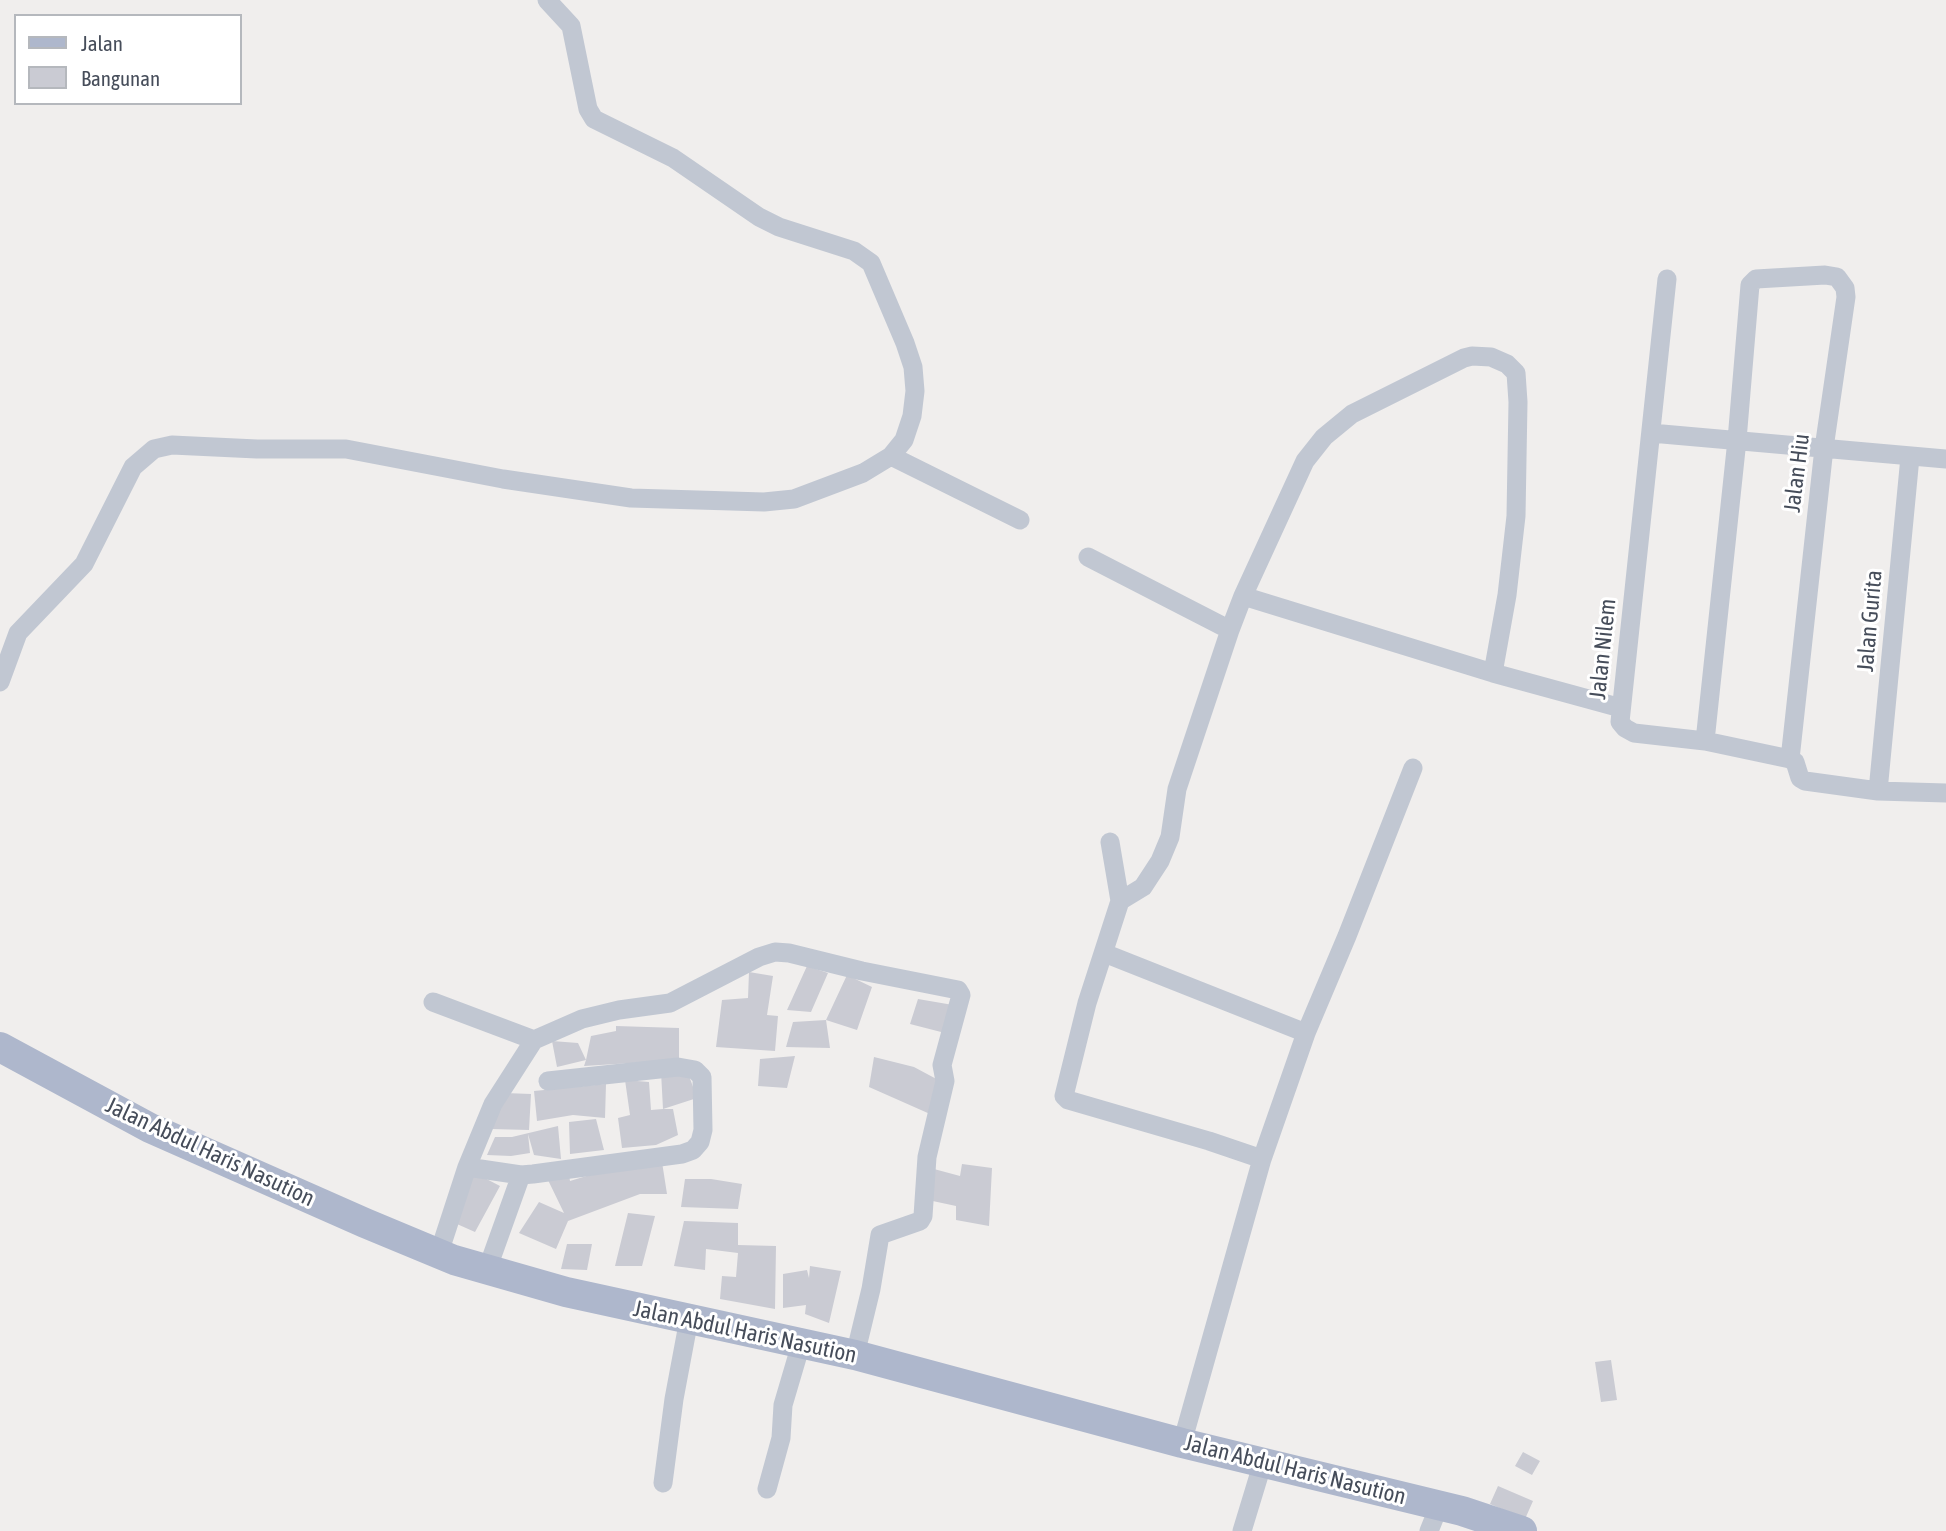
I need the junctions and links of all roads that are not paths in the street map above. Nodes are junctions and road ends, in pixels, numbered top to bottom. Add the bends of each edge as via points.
1 (547, 0) edge
2 (1667, 279) dead end
3 (1651, 433) junction
4 (1737, 440) junction
5 (1824, 448) junction
6 (891, 456) junction
7 (1910, 457) junction
8 (1946, 459) edge
9 (1020, 520) dead end
10 (1088, 557) dead end
11 (1243, 596) junction
12 (1230, 630) junction
13 (1493, 673) junction
14 (0, 682) edge
15 (1621, 708) junction
16 (1705, 741) junction
17 (1790, 759) junction
18 (1413, 768) dead end
19 (1878, 791) junction
20 (1946, 793) edge
21 (1110, 842) dead end
22 (1120, 901) junction
23 (1104, 953) junction
24 (433, 1002) dead end
25 (1306, 1033) junction
26 (534, 1040) junction
27 (0, 1047) edge
28 (548, 1081) dead end
29 (1262, 1159) junction
30 (467, 1167) junction
31 (521, 1175) junction
32 (439, 1254) junction
33 (487, 1270) junction
34 (689, 1319) junction
35 (801, 1343) junction
36 (855, 1355) junction
37 (1182, 1443) junction
38 (1263, 1462) junction
39 (663, 1483) dead end
40 (767, 1489) dead end
41 (1434, 1518) edge
42 (1242, 1531) edge
43 (1522, 1531) edge

1 - 6 street via 571,26 594,119 673,158 779,227 854,251 871,263 913,367 912,416 904,440
2 - 3 street, Jalan Nilem
3 - 4 street
3 - 15 street, Jalan Nilem
4 - 5 street
4 - 5 street, Jalan Hiu via 1750,285 1756,279 1825,275 1837,277 1846,288
4 - 16 street
5 - 7 street
5 - 17 street, Jalan Hiu
6 - 9 street
6 - 14 street via 835,485 794,499 764,502 631,498 346,449 172,445 154,449 132,467 84,564 18,633
7 - 8 street
7 - 19 street, Jalan Gurita
10 - 12 street
11 - 12 street
11 - 13 street
11 - 13 street via 1306,461 1324,436 1352,414 1464,358 1491,357 1516,373 1518,402 1516,516
12 - 22 street via 1177,789 1170,837 1143,887
13 - 15 street
15 - 16 street, Jalan Nilem via 1620,722 1629,731
16 - 17 street, Jalan Nilem
17 - 19 street via 1801,780
18 - 25 street
19 - 20 street
21 - 22 street
22 - 23 street
23 - 25 street
23 - 29 street via 1065,1098
24 - 26 street
25 - 29 street
26 - 30 street via 493,1104
26 - 36 street via 582,1019 670,1003 775,953 960,992 942,1065 945,1081 927,1157 923,1216 879,1236
27 - 32 main road, Jalan Abdul Haris Nasution via 150,1128
28 - 31 street via 678,1067 695,1070 702,1077 700,1142 682,1154
29 - 37 street
30 - 31 street
30 - 32 street
31 - 33 street
32 - 33 main road, Jalan Abdul Haris Nasution
33 - 34 main road, Jalan Abdul Haris Nasution
34 - 35 main road, Jalan Abdul Haris Nasution
34 - 39 street
35 - 36 main road, Jalan Abdul Haris Nasution
35 - 40 street
36 - 37 main road, Jalan Abdul Haris Nasution
37 - 38 main road, Jalan Abdul Haris Nasution
38 - 41 main road, Jalan Abdul Haris Nasution
38 - 42 street
41 - 43 main road, Jalan Abdul Haris Nasution

